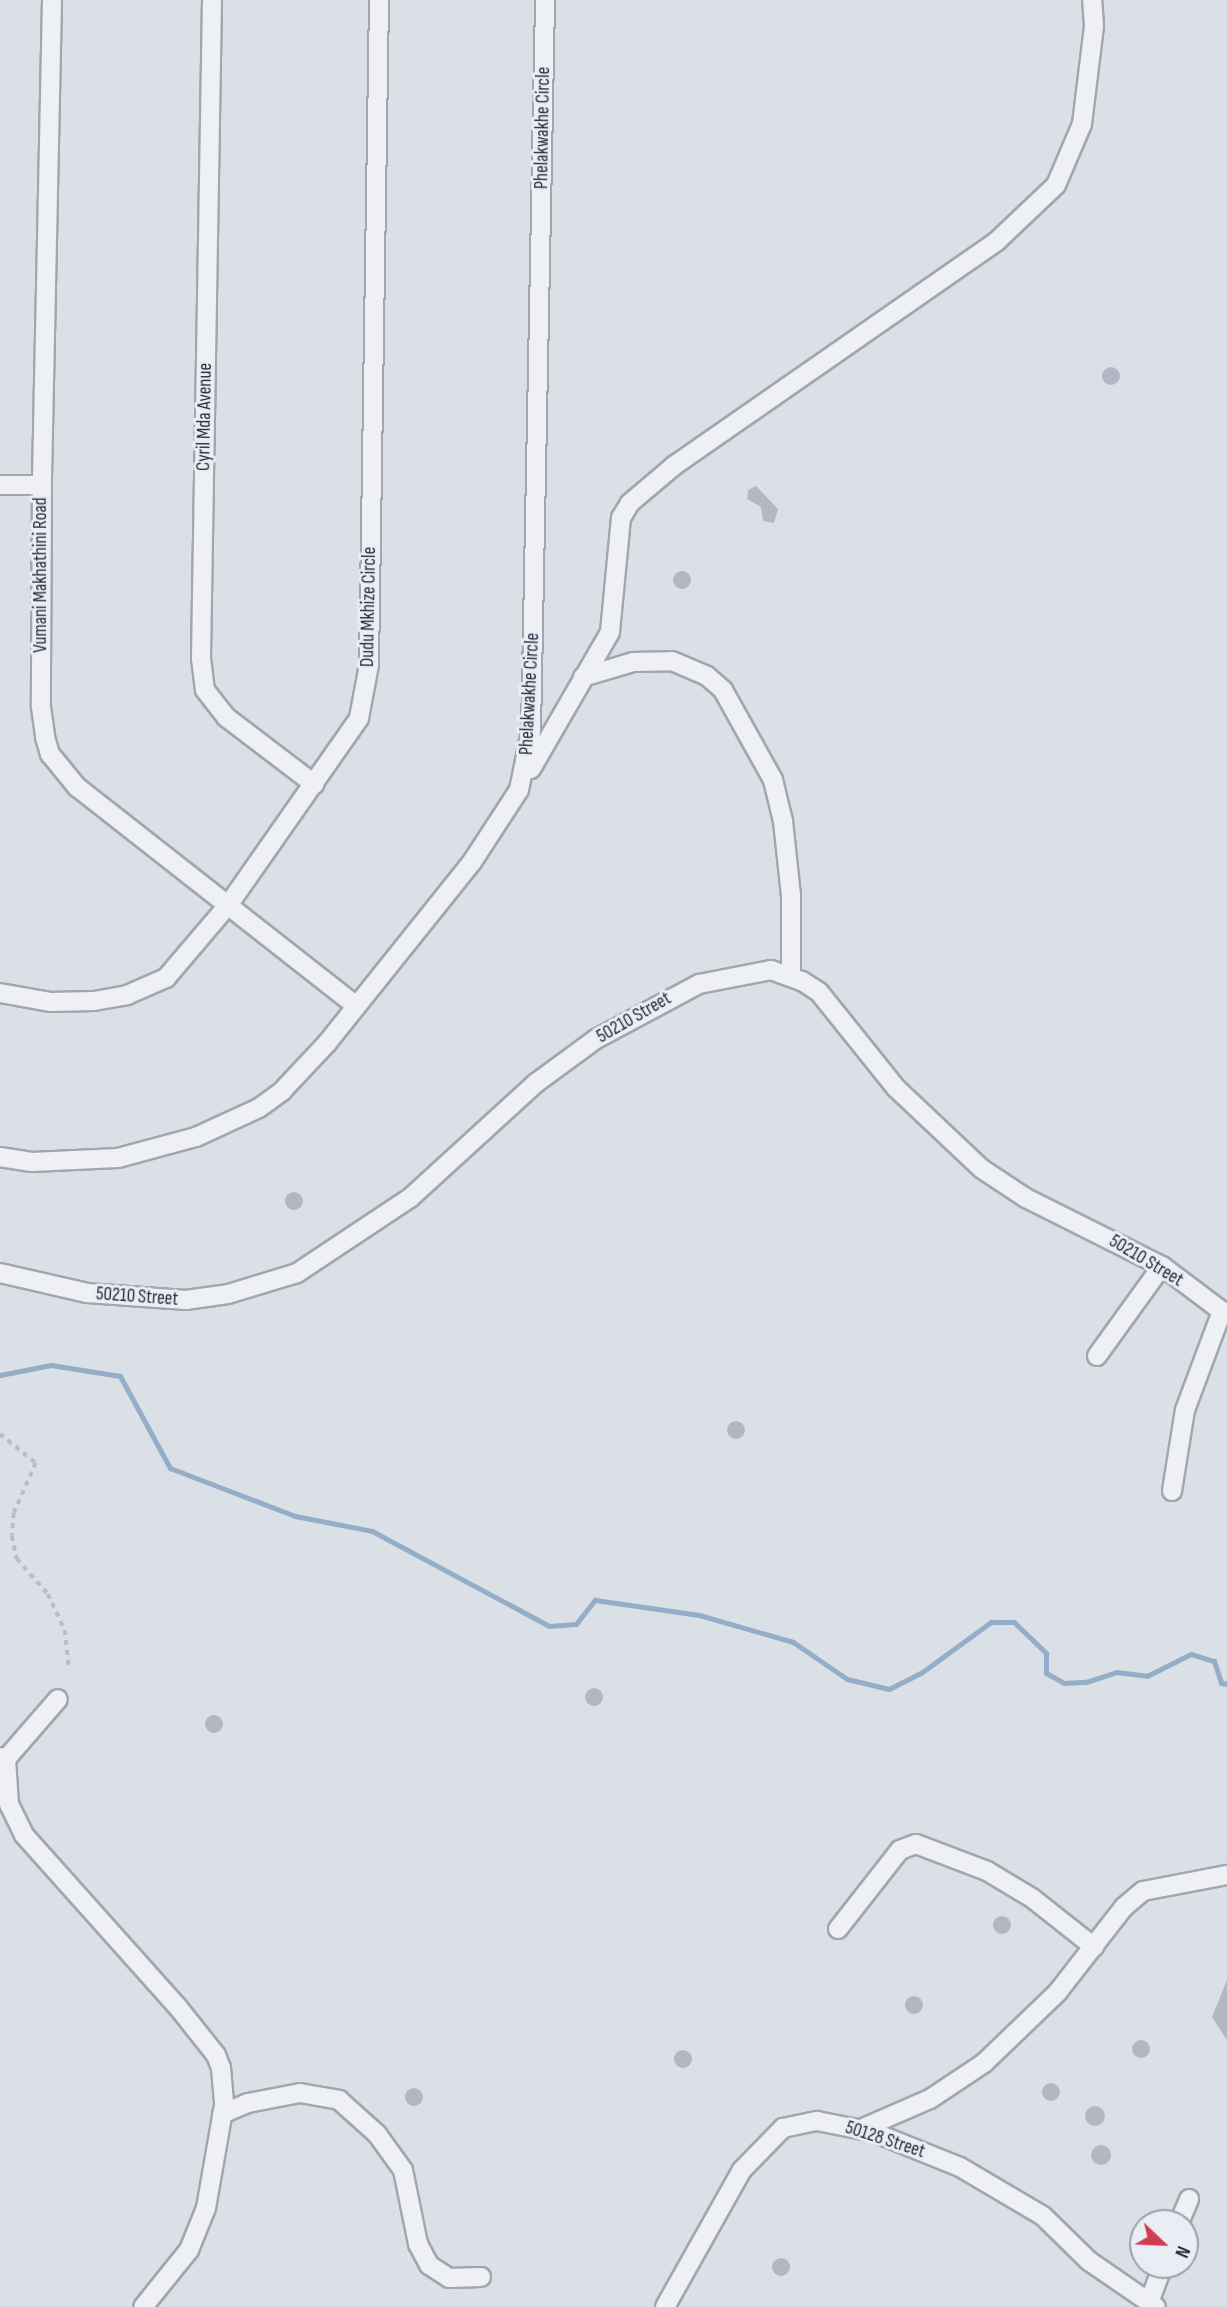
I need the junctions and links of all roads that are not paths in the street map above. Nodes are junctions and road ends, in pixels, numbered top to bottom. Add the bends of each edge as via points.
1 (52, 0) edge
2 (212, 0) edge
3 (379, 0) edge
4 (545, 0) edge
5 (1092, 0) edge
6 (0, 485) edge
7 (42, 485) junction
8 (583, 677) junction
9 (314, 784) junction
10 (519, 790) junction
11 (229, 904) junction
12 (791, 976) junction
13 (0, 993) edge
14 (355, 1005) junction
15 (3, 1161) edge
16 (1162, 1266) junction
17 (0, 1272) edge
18 (1224, 1313) edge
19 (1097, 1356) dead end
20 (1171, 1491) dead end
21 (58, 1699) dead end
22 (3, 1758) edge
23 (1227, 1875) edge
24 (838, 1929) dead end
25 (1094, 1947) junction
26 (222, 2113) junction
27 (861, 2129) junction
28 (1189, 2199) dead end
29 (1185, 2209) edge
30 (481, 2277) dead end
31 (1160, 2279) edge
32 (1153, 2305) edge
33 (143, 2307) edge
34 (665, 2307) edge

1 - 7 street, Vumani Makhathini Road
2 - 9 street, Cyril Mda Avenue via 201,658 205,690 226,717
3 - 9 street, Dudu Mkhize Circle via 369,665 359,718
4 - 10 street, Phelakwakhe Circle via 531,731
5 - 8 street via 1094,26 1082,124 1056,185 997,241 675,465 630,503 619,528 615,615
6 - 7 street
7 - 11 street, Vumani Makhathini Road via 41,707 50,754 78,787
8 - 10 street
8 - 12 street via 634,662 672,661 707,676 723,690 772,780 783,821 791,896
9 - 11 street, Dudu Mkhize Circle
10 - 14 street, Phelakwakhe Circle via 472,863
11 - 13 street, Dudu Mkhize Circle via 178,966 153,986 94,1001 51,1002
11 - 14 street, Vumani Makhathini Road
12 - 16 street, 50210 Street via 819,992 896,1088 982,1169 1026,1198
12 - 17 street, 50210 Street via 771,971 719,977 653,1006 605,1034 536,1083 410,1198 297,1273 228,1294 186,1300 88,1293
14 - 15 street, Phelakwakhe Circle via 301,1072 234,1122 158,1150 118,1158
16 - 18 street, 50210 Street
16 - 19 street
18 - 20 street via 1185,1410
21 - 22 street
22 - 26 street via 9,1804 24,1835 216,2055 224,2083
23 - 25 street via 1143,1891 1124,1907
24 - 25 street via 900,1850 916,1844 987,1871 1032,1898
25 - 27 street via 1057,1993 984,2063 930,2099
26 - 30 street via 300,2093 339,2100 377,2134 403,2170 418,2244 429,2265 449,2278
26 - 33 street via 198,2233
27 - 32 street, 50128 Street via 960,2167 1012,2196
27 - 34 street, 50128 Street via 797,2123 768,2142 718,2206
28 - 29 street
31 - 32 street

